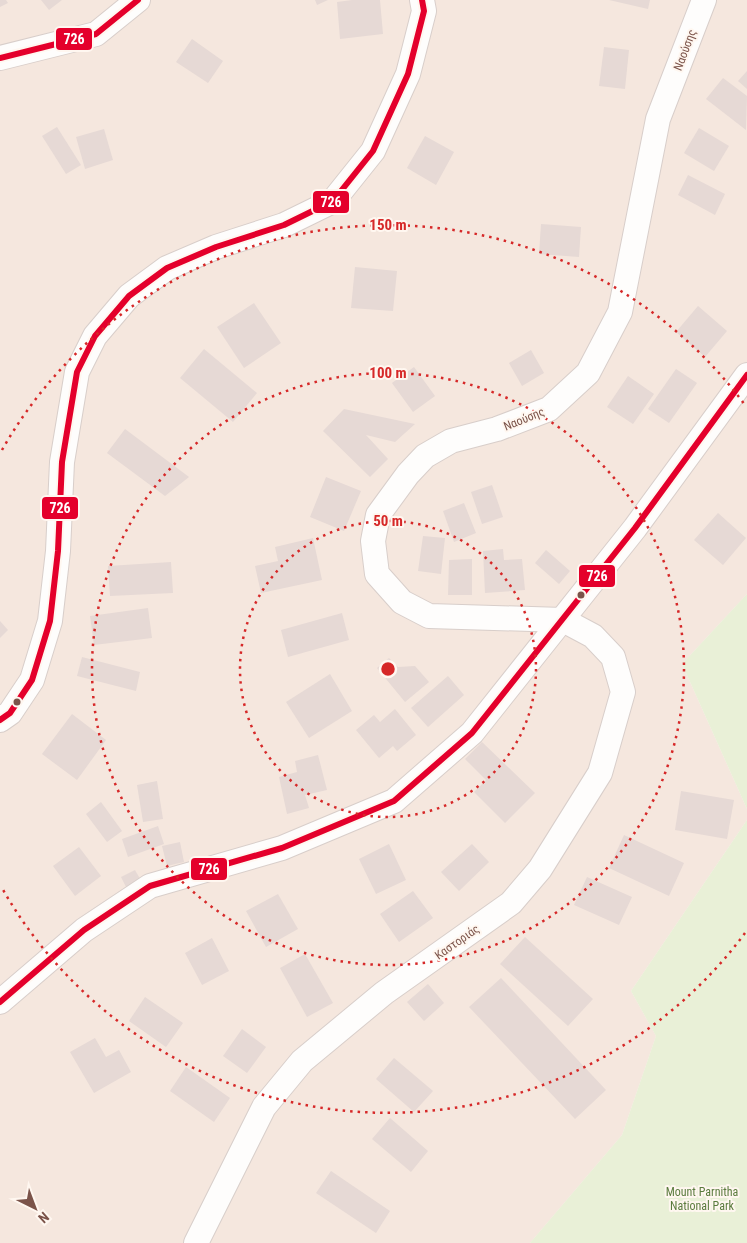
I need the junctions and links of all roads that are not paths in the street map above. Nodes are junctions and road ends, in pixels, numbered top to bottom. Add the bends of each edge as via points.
1 (138, 0) edge
2 (422, 0) edge
3 (704, 0) edge
4 (0, 58) edge
5 (747, 375) edge
6 (564, 620) junction
7 (0, 720) edge
8 (0, 1002) edge
9 (196, 1243) edge

1 - 4 street via 96,34
2 - 7 street via 424,11 408,74 373,151 333,201 284,225 216,247 166,268 129,296 95,336 76,372 62,462 58,551 50,621 32,680 10,714
3 - 6 street, Ναούσης via 658,119 620,312 588,373 549,409 497,430 451,441 425,456 378,516 373,541 378,574 402,602 429,616
5 - 6 street
6 - 8 street via 472,733 394,801 282,848 150,886 84,930
6 - 9 street, Καστοριάς via 593,636 613,657 623,692 600,772 540,869 511,903 384,993 302,1061 264,1107

